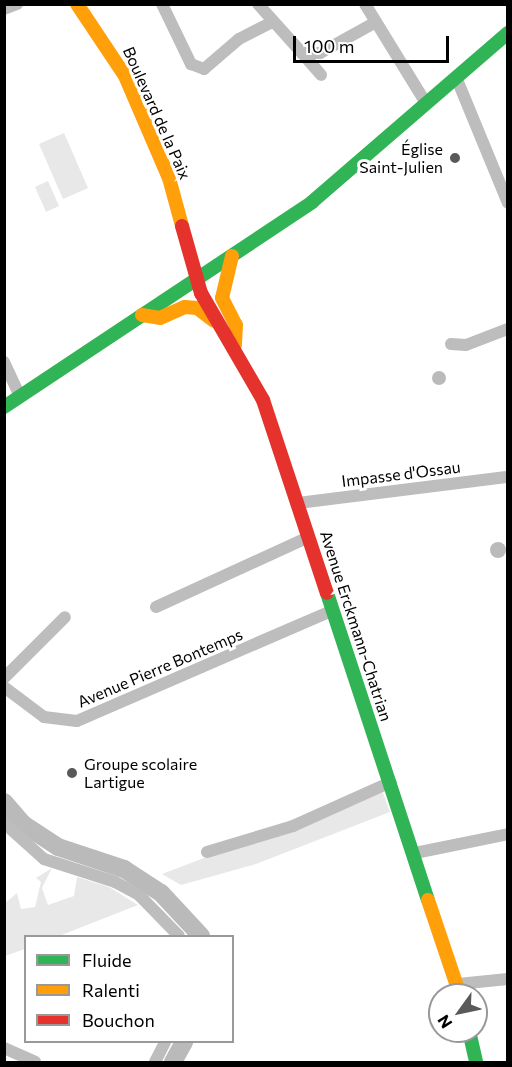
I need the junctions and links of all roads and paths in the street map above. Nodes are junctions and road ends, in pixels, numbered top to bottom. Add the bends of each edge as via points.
1 (16, 4) edge
2 (77, 4) edge
3 (162, 4) edge
4 (258, 4) edge
5 (366, 4) edge
6 (4, 9) edge
7 (273, 22) junction
8 (376, 22) junction
9 (507, 33) edge
10 (302, 53) junction
11 (321, 75) dead end
12 (456, 77) junction
13 (426, 103) junction
14 (507, 203) edge
15 (233, 255) junction
16 (197, 279) junction
17 (142, 315) junction
18 (507, 329) edge
19 (225, 330) junction
20 (451, 344) dead end
21 (235, 345) junction
22 (4, 362) edge
23 (20, 397) junction
24 (4, 407) edge
25 (507, 477) edge
26 (298, 503) junction
27 (309, 537) junction
28 (156, 607) dead end
29 (333, 610) junction
30 (65, 617) dead end
31 (4, 678) edge
32 (4, 687) edge
33 (391, 782) junction
34 (4, 823) edge
35 (507, 834) edge
36 (207, 852) dead end
37 (415, 853) junction
38 (178, 935) edge
39 (507, 979) edge
40 (457, 983) edge
41 (488, 983) edge
42 (164, 1043) edge
43 (472, 1043) edge
44 (4, 1048) edge
45 (34, 1062) edge
46 (155, 1062) edge
47 (476, 1062) edge

1 - 6 street
2 - 16 main road, Boulevard de la Paix via 113,51 134,95 170,178
3 - 7 street via 191,64 204,69 239,39
4 - 7 street
5 - 8 street
7 - 10 street
8 - 10 street via 320,53
8 - 13 street
9 - 12 main road
10 - 11 street
12 - 13 main road
12 - 14 street
13 - 15 main road via 312,202
15 - 16 main road
15 - 21 main road via 222,284 236,325
16 - 17 main road
16 - 19 main road, Avenue Erckmann-Chatrian
17 - 19 main road via 160,318 174,309 197,308
17 - 23 main road
18 - 20 street via 466,345
19 - 21 main road, Avenue Erckmann-Chatrian
21 - 26 main road, Avenue Erckmann-Chatrian via 263,400
22 - 23 street
23 - 24 main road
25 - 26 street, Impasse d'Ossau
26 - 27 main road, Avenue Erckmann-Chatrian
27 - 28 street
27 - 29 main road, Avenue Erckmann-Chatrian
29 - 32 street, Avenue Pierre Bontemps via 77,721 44,717
29 - 33 main road, Avenue Erckmann-Chatrian
30 - 31 street
33 - 36 street via 293,826
33 - 37 main road, Avenue Erckmann-Chatrian
34 - 38 street via 44,859 116,882 139,895
35 - 37 street
37 - 40 main road, Avenue Erckmann-Chatrian
39 - 41 street
42 - 46 street
43 - 47 main road
44 - 45 street

